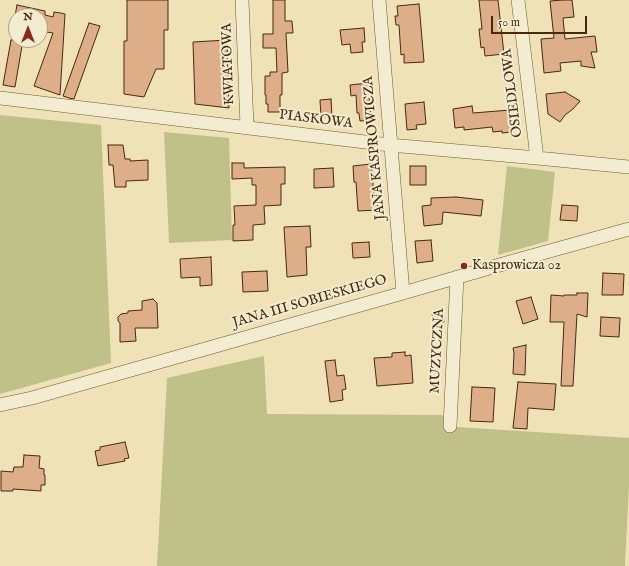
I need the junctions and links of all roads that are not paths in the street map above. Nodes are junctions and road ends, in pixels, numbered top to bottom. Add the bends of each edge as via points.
1 (242, 0) edge
2 (379, 0) edge
3 (518, 0) edge
4 (0, 98) edge
5 (247, 127) junction
6 (390, 145) junction
7 (537, 158) junction
8 (629, 167) edge
9 (629, 229) edge
10 (457, 277) junction
11 (403, 293) junction
12 (0, 405) edge
13 (450, 426) dead end

1 - 5 street, KWIATOWA
2 - 6 street, JANA KASPROWICZA
3 - 7 street, OSIEDLOWA
4 - 5 street, PIASKOWA
5 - 6 street, PIASKOWA
6 - 7 street, PIASKOWA
6 - 11 street, JANA KASPROWICZA
7 - 8 street, PIASKOWA
9 - 10 street, JANA III SOBIESKIEGO
10 - 11 street, JANA III SOBIESKIEGO
10 - 13 street, MUZYCZNA
11 - 12 street, JANA III SOBIESKIEGO

